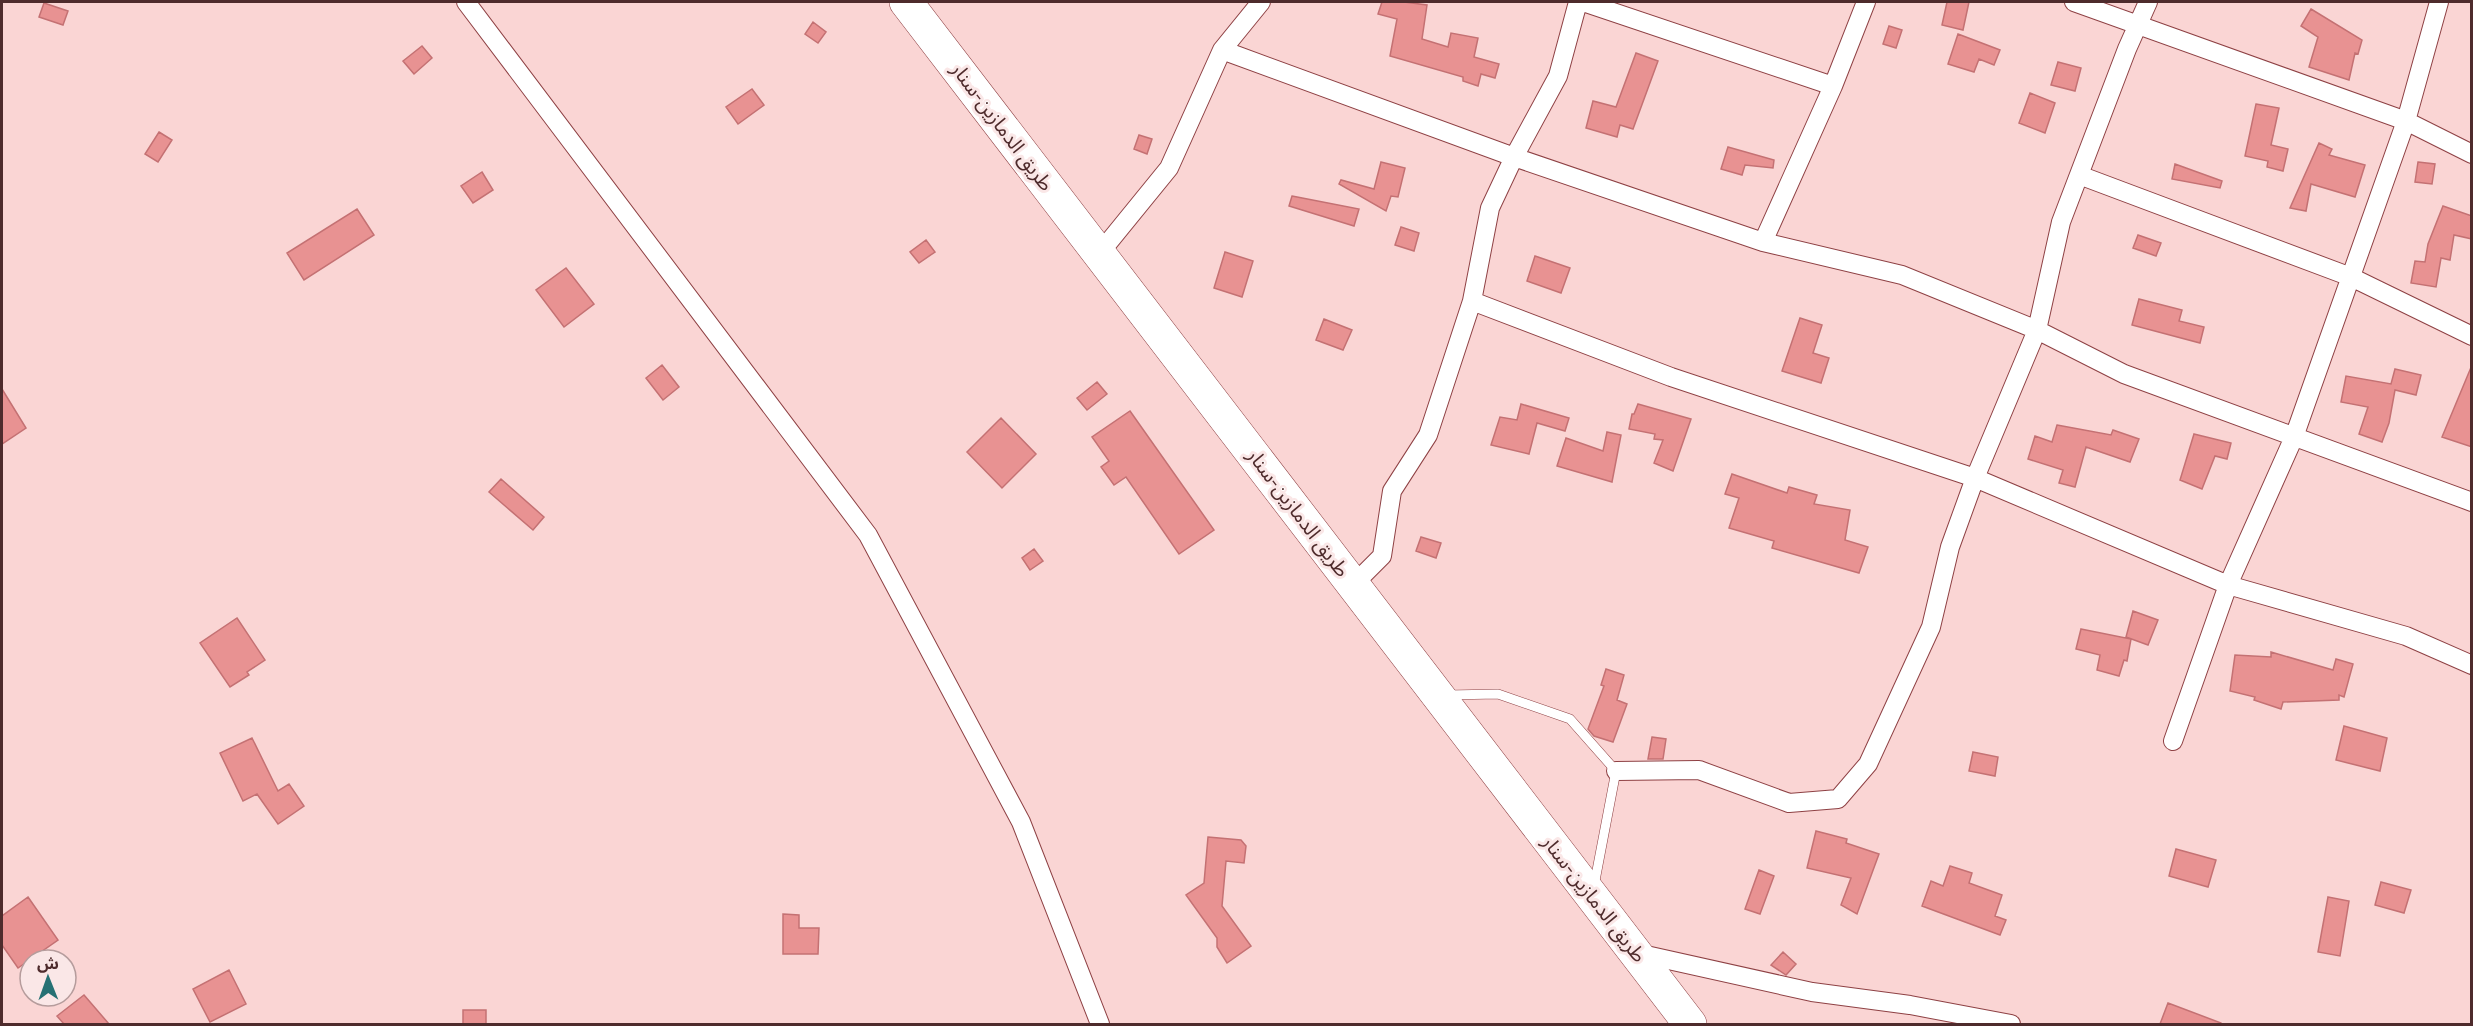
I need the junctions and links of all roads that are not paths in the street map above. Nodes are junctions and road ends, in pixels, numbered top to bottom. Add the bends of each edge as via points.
1 (466, 2) edge
2 (906, 2) edge
3 (1261, 2) edge
4 (1578, 2) edge
5 (1583, 2) edge
6 (1866, 2) edge
7 (2074, 2) edge
8 (2148, 2) edge
9 (2439, 2) edge
10 (2137, 26) junction
11 (1222, 50) junction
12 (1833, 86) junction
13 (2406, 121) junction
14 (2472, 154) edge
15 (1514, 157) junction
16 (2079, 175) junction
17 (1763, 242) junction
18 (1099, 254) junction
19 (2351, 277) junction
20 (1472, 301) junction
21 (2037, 330) junction
22 (2472, 336) edge
23 (2294, 437) junction
24 (1975, 478) junction
25 (2472, 502) edge
26 (1353, 585) junction
27 (2228, 585) junction
28 (2472, 665) edge
29 (1437, 695) junction
30 (2173, 741) dead end
31 (1616, 771) junction
32 (1591, 897) junction
33 (1635, 952) junction
34 (1100, 1024) edge
35 (1690, 1024) edge
36 (2011, 1024) edge

1 - 34 street via 868,535 1022,822
2 - 18 highway, طريق الدمازين-سنار
3 - 11 street
4 - 15 street via 1558,76
5 - 12 street
6 - 12 street
7 - 10 street
8 - 10 street
9 - 13 street
10 - 13 street
10 - 16 street
11 - 15 street
11 - 18 street via 1169,168
12 - 17 street
13 - 14 street
13 - 19 street
15 - 17 street
15 - 20 street via 1490,208
16 - 19 street
16 - 21 street via 2061,222
17 - 21 street via 1902,275
18 - 26 highway, طريق الدمازين-سنار
19 - 22 street
19 - 23 street
20 - 24 street via 1671,378
20 - 26 street via 1428,435 1392,491 1382,556
21 - 23 street via 2124,374
21 - 24 street
23 - 25 street
23 - 27 street
24 - 27 street
24 - 31 street via 1950,547 1931,627 1868,764 1838,799 1789,802 1699,770
26 - 29 highway, طريق الدمازين-سنار
27 - 28 street via 2406,636
27 - 30 street
29 - 31 lane via 1498,694 1570,719
29 - 32 highway, طريق الدمازين-سنار
31 - 32 lane
32 - 33 highway, طريق الدمازين-سنار
33 - 35 highway, طريق الدمازين-سنار
33 - 36 street via 1812,992

